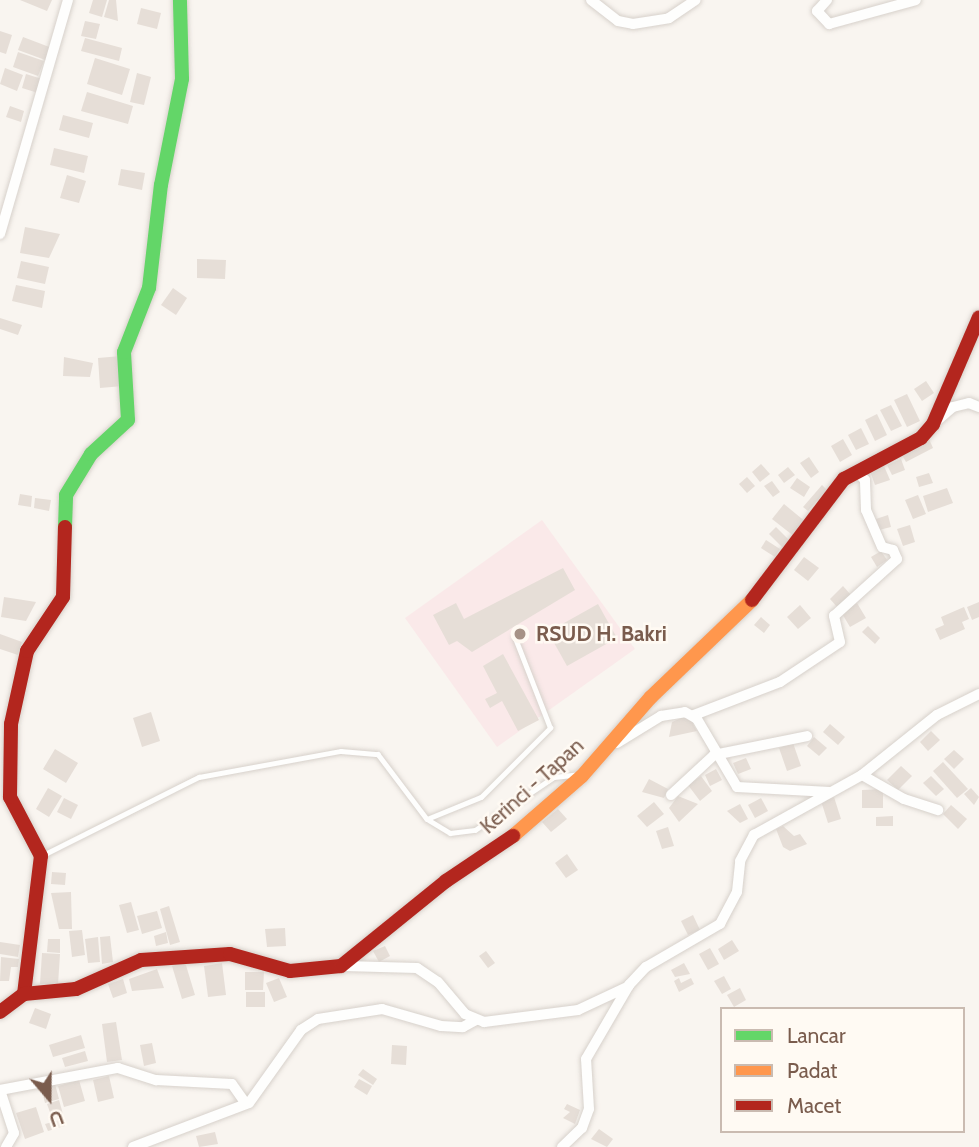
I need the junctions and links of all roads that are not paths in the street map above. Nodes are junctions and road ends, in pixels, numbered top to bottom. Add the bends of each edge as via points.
1 (68, 0) edge
2 (180, 0) edge
3 (591, 0) edge
4 (696, 0) edge
5 (827, 0) edge
6 (916, 0) edge
7 (0, 234) edge
8 (979, 317) edge
9 (979, 407) edge
10 (933, 424) junction
11 (856, 471) junction
12 (515, 638) dead end
13 (979, 694) edge
14 (694, 715) junction
15 (807, 736) dead end
16 (604, 749) junction
17 (713, 753) junction
18 (862, 775) junction
19 (582, 776) junction
20 (831, 792) junction
21 (671, 795) dead end
22 (938, 810) dead end
23 (427, 819) junction
24 (41, 856) junction
25 (341, 966) junction
26 (629, 985) junction
27 (24, 994) junction
28 (0, 1012) edge
29 (476, 1020) junction
30 (1, 1099) edge
31 (246, 1104) junction
32 (6, 1147) edge
33 (133, 1147) edge
34 (562, 1147) edge

1 - 7 street
2 - 24 main road via 182,79 161,186 149,288 124,352 128,420 91,454 66,495 63,597 20,668 8,787
3 - 4 street via 618,20 633,24 668,18
5 - 6 street via 817,11 828,24
8 - 10 main road, Kerinci - Tapan
9 - 10 street via 969,403 953,407
10 - 11 main road, Kerinci - Tapan via 920,438
11 - 14 street via 864,480 866,510 883,547 893,550 897,559 834,616 840,642 780,682
11 - 16 main road, Kerinci - Tapan via 741,614 663,685
12 - 23 lane via 550,728 481,797
13 - 18 street via 937,715
14 - 16 street via 661,716
14 - 17 street
15 - 17 street
16 - 19 main road, Kerinci - Tapan
17 - 20 street via 729,780 745,790
17 - 21 street
18 - 20 street
18 - 22 street via 904,799
19 - 23 lane via 554,777 475,830 450,833
19 - 25 main road, Kerinci - Tapan via 523,829 446,881
20 - 26 street via 759,830 740,861 737,892 720,924 646,967
23 - 24 lane via 384,758 341,751 199,777
24 - 27 main road
25 - 27 main road via 290,971 230,954 196,953 122,965 76,989
25 - 29 street via 417,968
26 - 29 street via 578,1010
26 - 34 street via 586,1059 589,1109 582,1128
27 - 28 main road
29 - 31 street via 463,1027 441,1026 382,1009 318,1018 301,1030 258,1097
30 - 31 street via 0,1090 118,1068 156,1080 232,1084
30 - 32 street via 14,1133
31 - 33 street

